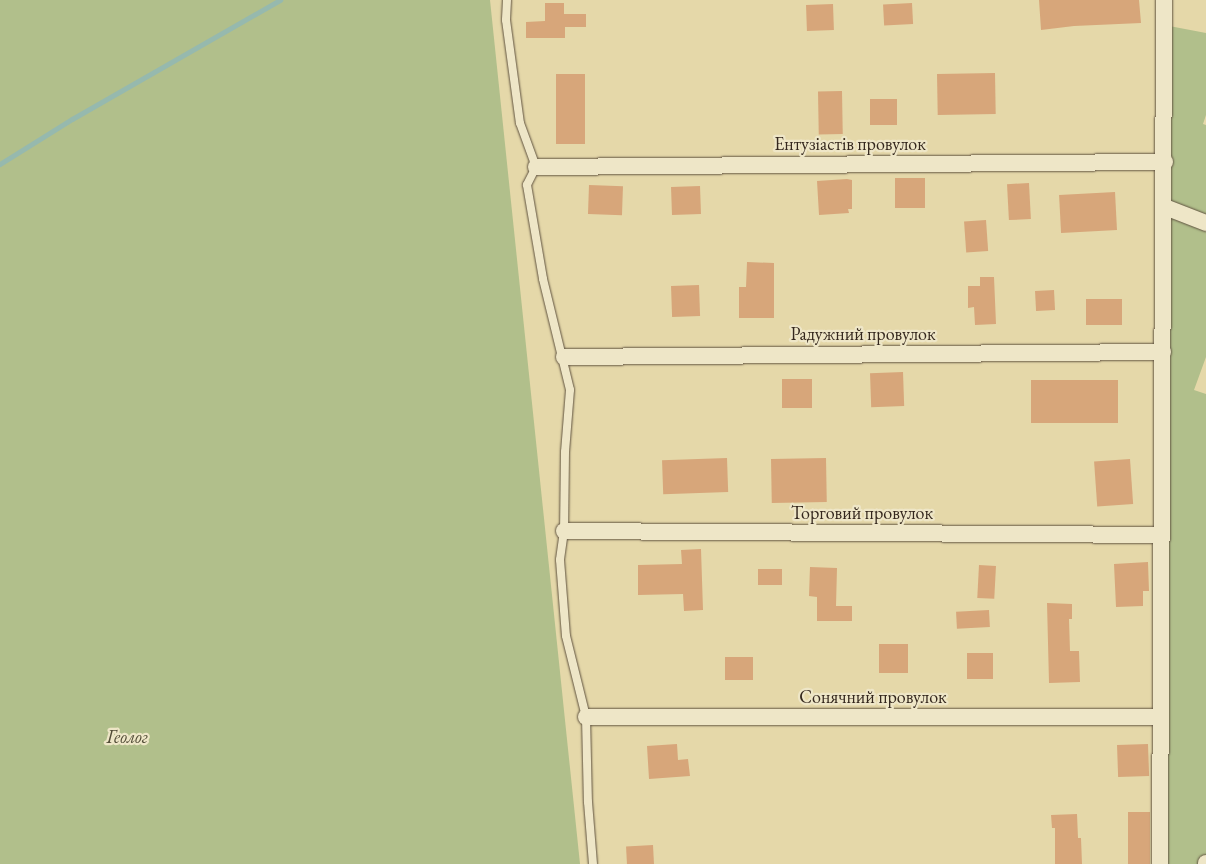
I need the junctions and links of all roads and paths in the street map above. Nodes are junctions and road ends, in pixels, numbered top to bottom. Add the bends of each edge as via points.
1 (507, 0) edge
2 (1164, 0) edge
3 (1165, 162) junction
4 (536, 167) junction
5 (1165, 207) junction
6 (1206, 223) edge
7 (1163, 352) junction
8 (564, 357) junction
9 (564, 531) junction
10 (1161, 535) junction
11 (586, 716) junction
12 (1159, 717) junction
13 (593, 864) edge
14 (1160, 864) edge

1 - 4 lane via 506,20 520,123
2 - 3 street
3 - 4 street, Ентузіастів провулок
3 - 5 street
4 - 8 lane via 527,185 543,279
5 - 6 street
5 - 7 street
7 - 8 street, Радужний провулок
7 - 10 street
8 - 9 lane via 570,390
9 - 10 street, Торговий провулок
9 - 11 lane via 560,560 566,636
10 - 12 street
11 - 12 street, Сонячний провулок
11 - 13 lane
12 - 14 street

